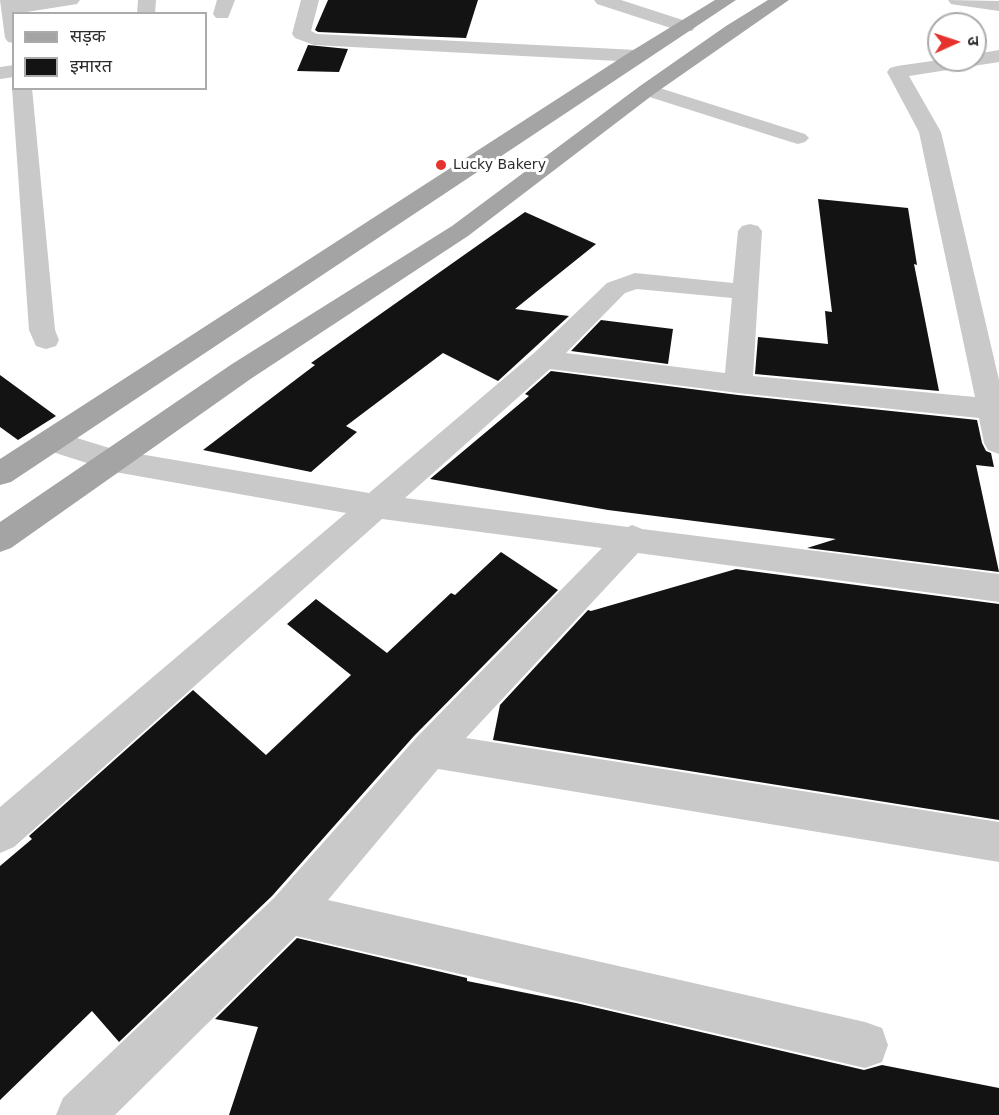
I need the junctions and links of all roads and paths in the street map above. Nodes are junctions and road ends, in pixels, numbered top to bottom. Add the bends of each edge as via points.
1 (71, 0) edge
2 (310, 0) edge
3 (603, 0) edge
4 (727, 0) edge
5 (780, 0) edge
6 (957, 0) edge
7 (5, 6) edge
8 (999, 6) edge
9 (686, 27) junction
10 (12, 31) edge
11 (637, 56) junction
12 (999, 56) edge
13 (679, 67) junction
14 (22, 90) edge
15 (647, 90) junction
16 (798, 138) dead end
17 (750, 231) dead end
18 (746, 292) junction
19 (46, 340) dead end
20 (544, 359) junction
21 (738, 384) junction
22 (992, 409) junction
23 (51, 441) junction
24 (999, 443) edge
25 (115, 461) junction
26 (0, 474) edge
27 (373, 506) junction
28 (632, 538) junction
29 (0, 539) edge
30 (999, 588) edge
31 (430, 750) junction
32 (0, 833) edge
33 (999, 842) edge
34 (289, 913) junction
35 (865, 1045) dead end
36 (80, 1115) edge

1 - 7 street
2 - 11 street via 301,34 314,39
3 - 9 street
4 - 9 main road
5 - 13 main road
6 - 8 street
7 - 10 street
9 - 11 main road
11 - 13 main road
11 - 23 main road
12 - 22 street via 897,72 930,132
13 - 15 main road
14 - 19 street via 42,330
15 - 16 street
15 - 25 main road via 460,231 242,371
17 - 18 street
18 - 20 street via 635,281 616,288
18 - 21 street
20 - 21 street
20 - 27 street
21 - 22 street
22 - 24 street
23 - 25 street
23 - 26 main road
25 - 27 street
25 - 29 main road
27 - 28 street
27 - 32 street
28 - 30 street
28 - 31 street
31 - 33 street
31 - 34 street
34 - 35 street
34 - 36 street

